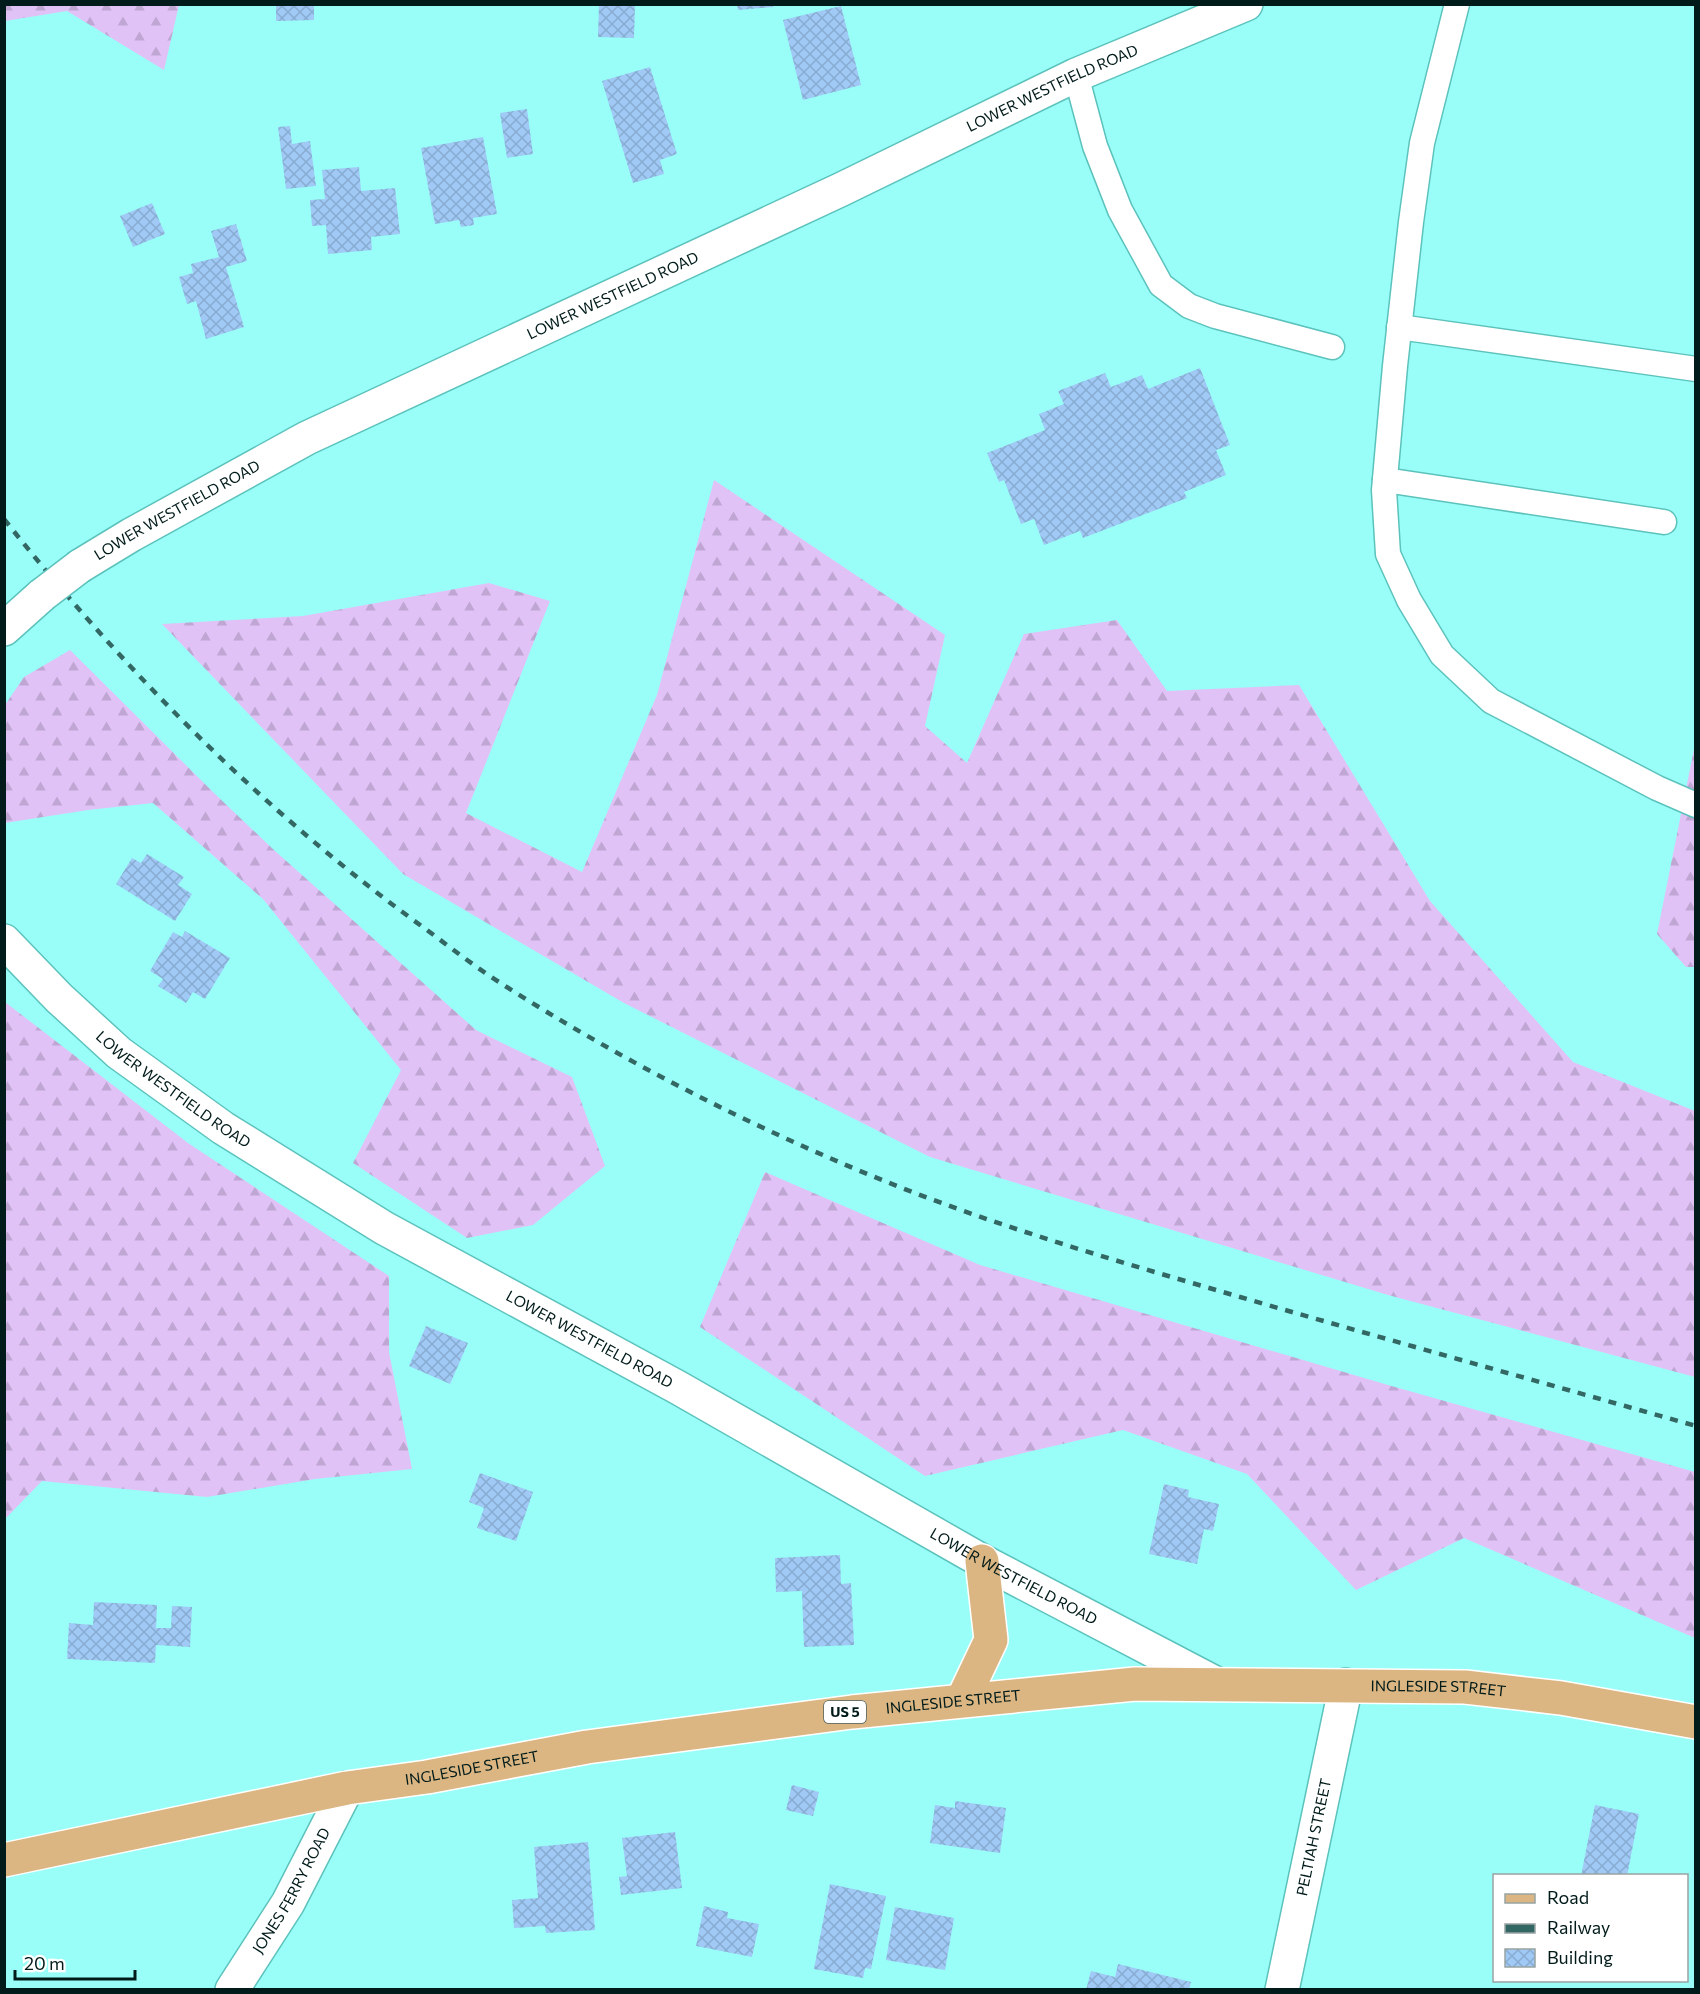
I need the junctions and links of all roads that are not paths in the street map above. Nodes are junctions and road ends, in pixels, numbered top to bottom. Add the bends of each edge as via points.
1 (1246, 4) edge
2 (1457, 4) edge
3 (1076, 75) junction
4 (1399, 327) junction
5 (1332, 347) dead end
6 (1695, 369) edge
7 (1385, 480) junction
8 (1664, 522) dead end
9 (4, 629) edge
10 (1695, 805) edge
11 (4, 941) edge
12 (982, 1561) junction
13 (1215, 1683) junction
14 (1346, 1685) junction
15 (963, 1700) junction
16 (1695, 1722) edge
17 (346, 1788) junction
18 (4, 1860) edge
19 (232, 1989) edge
20 (1282, 1989) edge

1 - 3 street, LOWER WESTFIELD ROAD
2 - 4 lane via 1422,143
3 - 5 lane via 1095,146 1120,210 1161,285 1189,306 1215,316
3 - 9 street, LOWER WESTFIELD ROAD, bridge via 840,190 307,438 80,566
4 - 6 lane
4 - 7 lane
7 - 8 lane
7 - 10 lane via 1388,554 1409,600 1442,655 1491,701
11 - 12 street, LOWER WESTFIELD ROAD via 119,1053 223,1128 384,1228 676,1387
12 - 13 street, LOWER WESTFIELD ROAD
12 - 15 main road via 991,1640
13 - 14 main road, INGLESIDE STREET / US 5
13 - 15 main road, INGLESIDE STREET / US 5 via 1135,1684
14 - 16 main road, INGLESIDE STREET / US 5 via 1465,1687 1561,1698
14 - 20 street, PELTIAH STREET
15 - 17 main road, INGLESIDE STREET / US 5 via 586,1747
17 - 18 main road, INGLESIDE STREET / US 5
17 - 19 street, JONES FERRY ROAD via 288,1903

